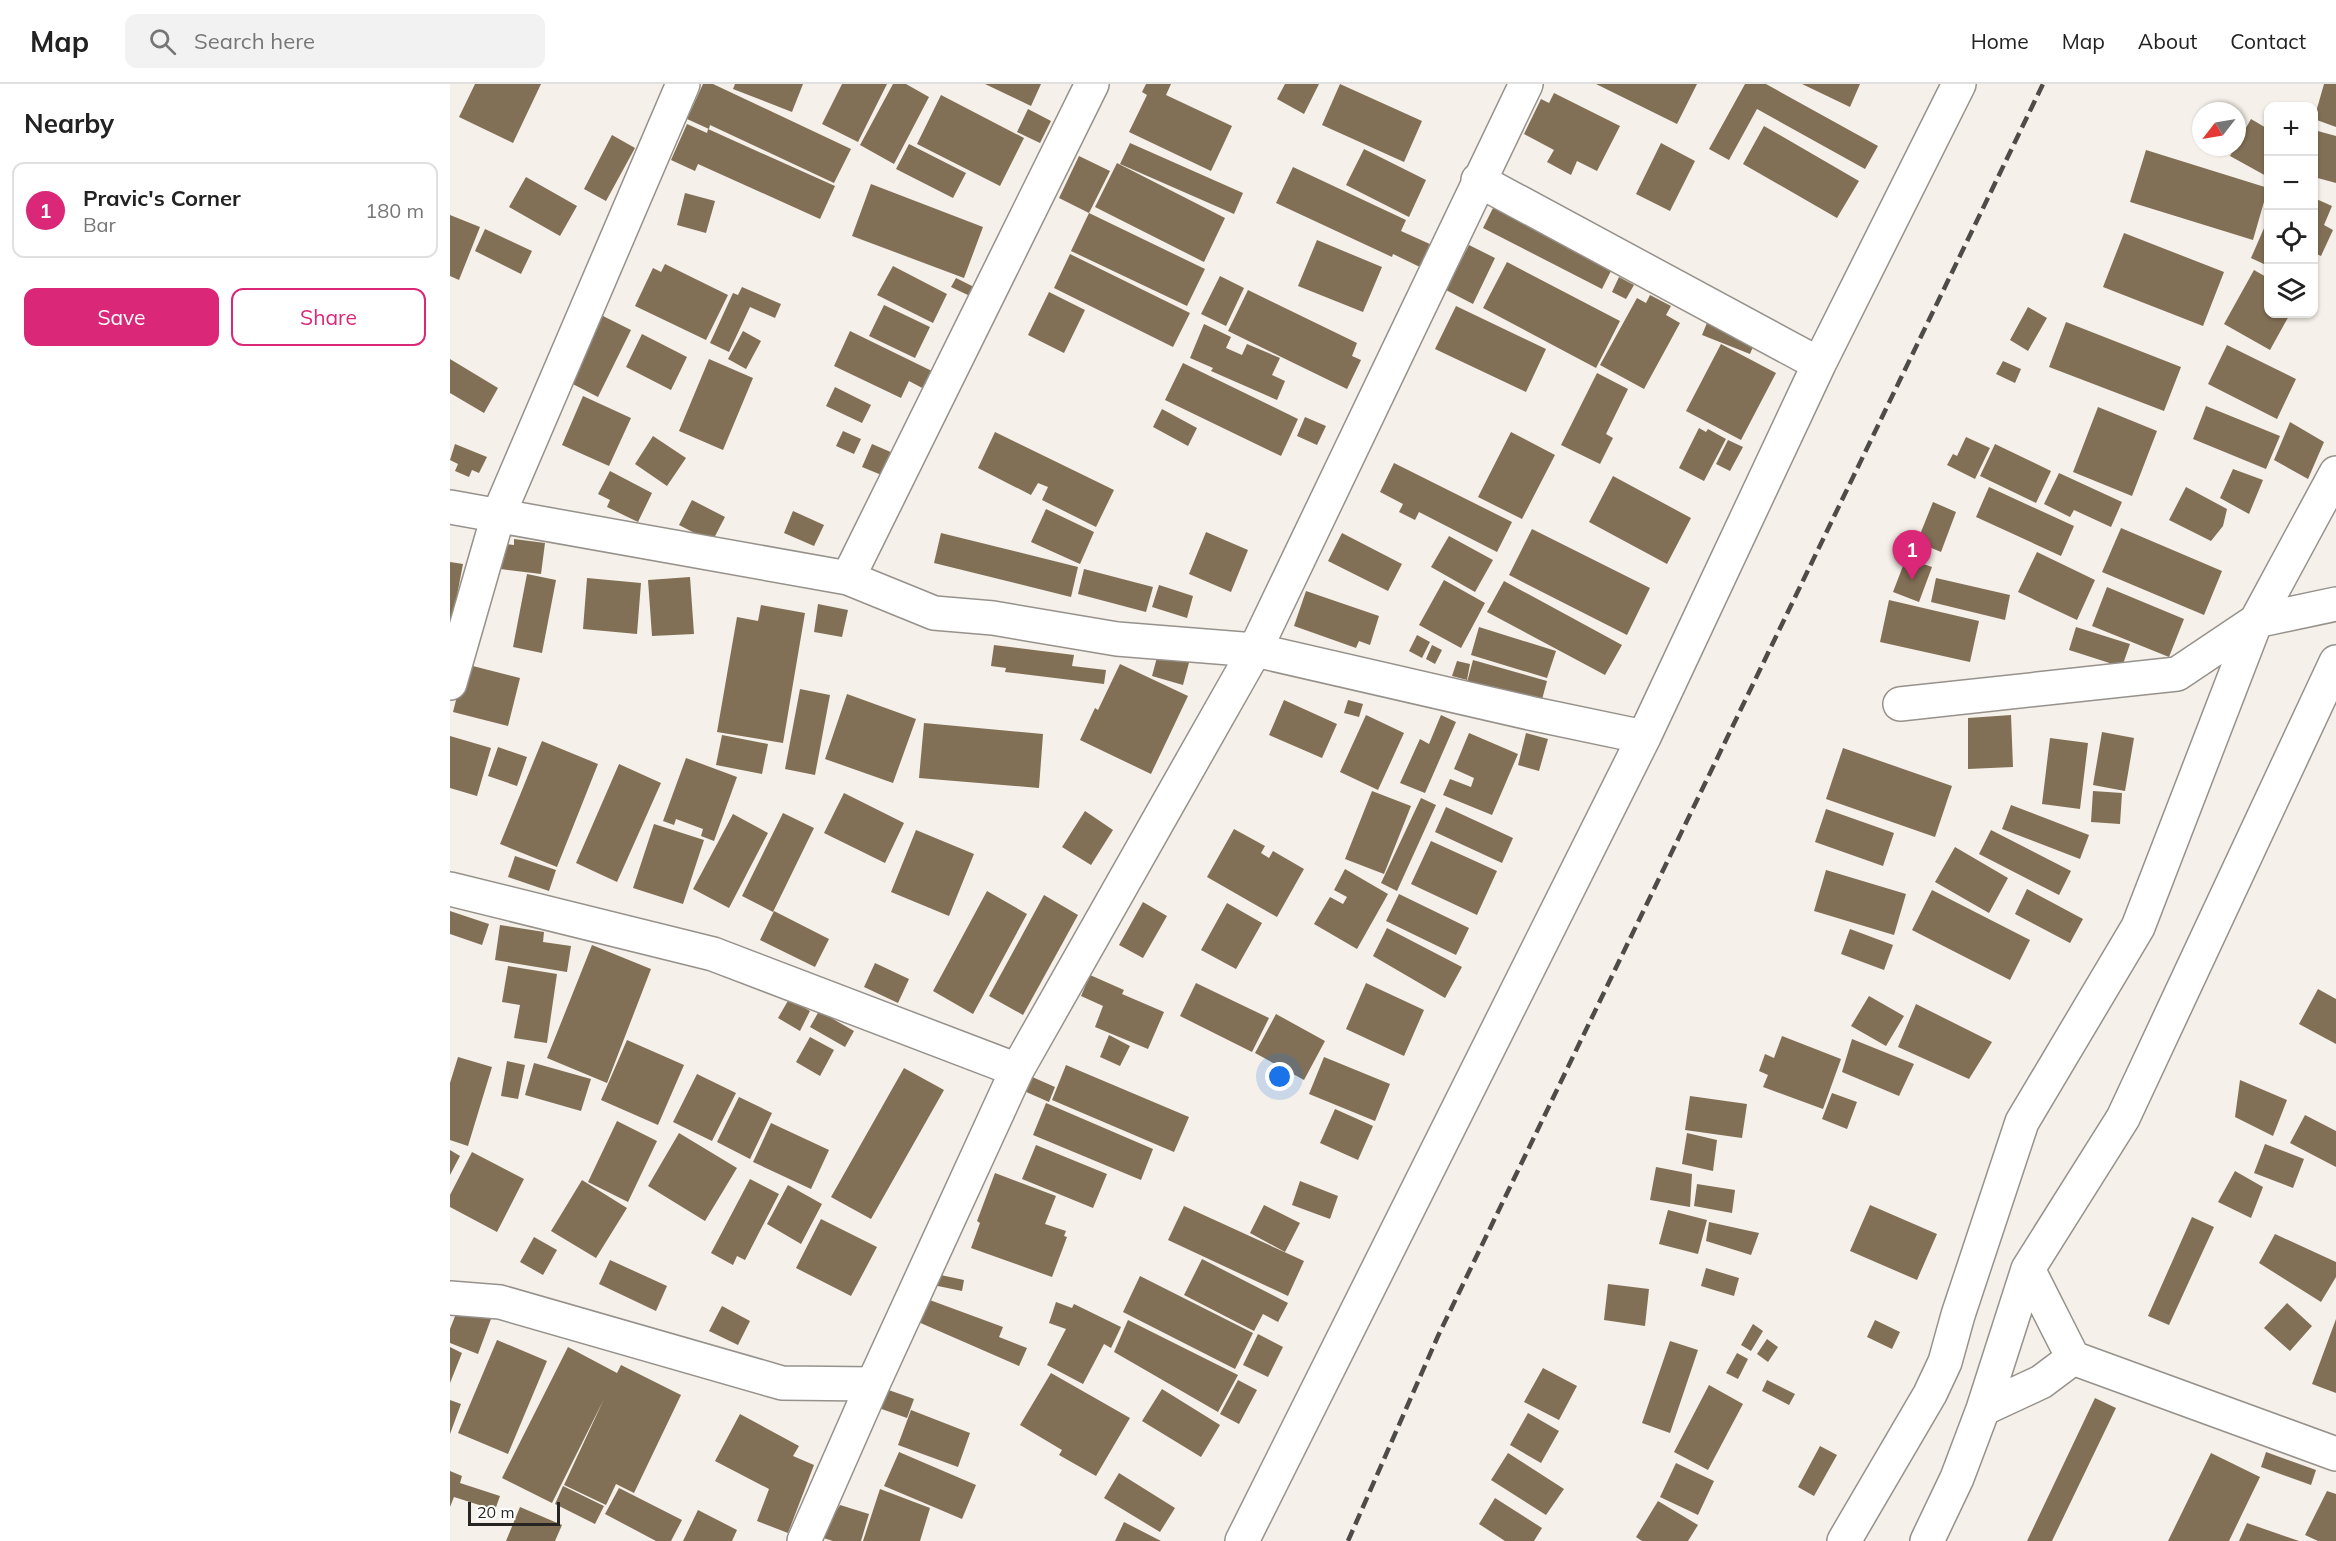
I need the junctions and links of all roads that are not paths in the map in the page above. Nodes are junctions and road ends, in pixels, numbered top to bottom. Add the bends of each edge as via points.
1 (683, 84) edge
2 (1092, 84) edge
3 (1526, 84) edge
4 (1959, 84) edge
5 (1478, 180) junction
6 (1819, 364) junction
7 (2336, 473) edge
8 (450, 507) edge
9 (498, 516) junction
10 (848, 578) junction
11 (2336, 604) edge
12 (2256, 621) junction
13 (1256, 650) junction
14 (2336, 662) edge
15 (450, 683) edge
16 (1900, 704) dead end
17 (1644, 737) junction
18 (450, 889) edge
19 (1017, 1070) junction
20 (2028, 1269) junction
21 (450, 1298) edge
22 (2073, 1358) junction
23 (1945, 1362) junction
24 (1996, 1369) junction
25 (2041, 1382) junction
26 (873, 1384) junction
27 (1983, 1409) junction
28 (2336, 1454) edge
29 (804, 1541) edge
30 (1242, 1541) edge
31 (1844, 1541) edge
32 (1927, 1541) edge

1 - 9 street
2 - 10 street
3 - 5 street
4 - 6 street
5 - 6 street
5 - 13 street
6 - 17 street
7 - 12 street
8 - 9 street
9 - 10 street
9 - 15 street
10 - 13 street via 934,613 993,618 1117,639
11 - 12 street
12 - 16 street via 2177,674
12 - 23 street via 2138,927 2022,1122
13 - 17 street
13 - 19 street
14 - 20 street via 2123,1118
17 - 30 street
18 - 19 street via 713,954
19 - 26 street
20 - 22 street
20 - 24 street
21 - 26 street via 500,1302 782,1383
22 - 25 street
22 - 28 street
23 - 24 street
23 - 31 street
24 - 25 street via 2011,1377
24 - 27 street
25 - 27 street
26 - 29 street
27 - 32 street via 1957,1478

